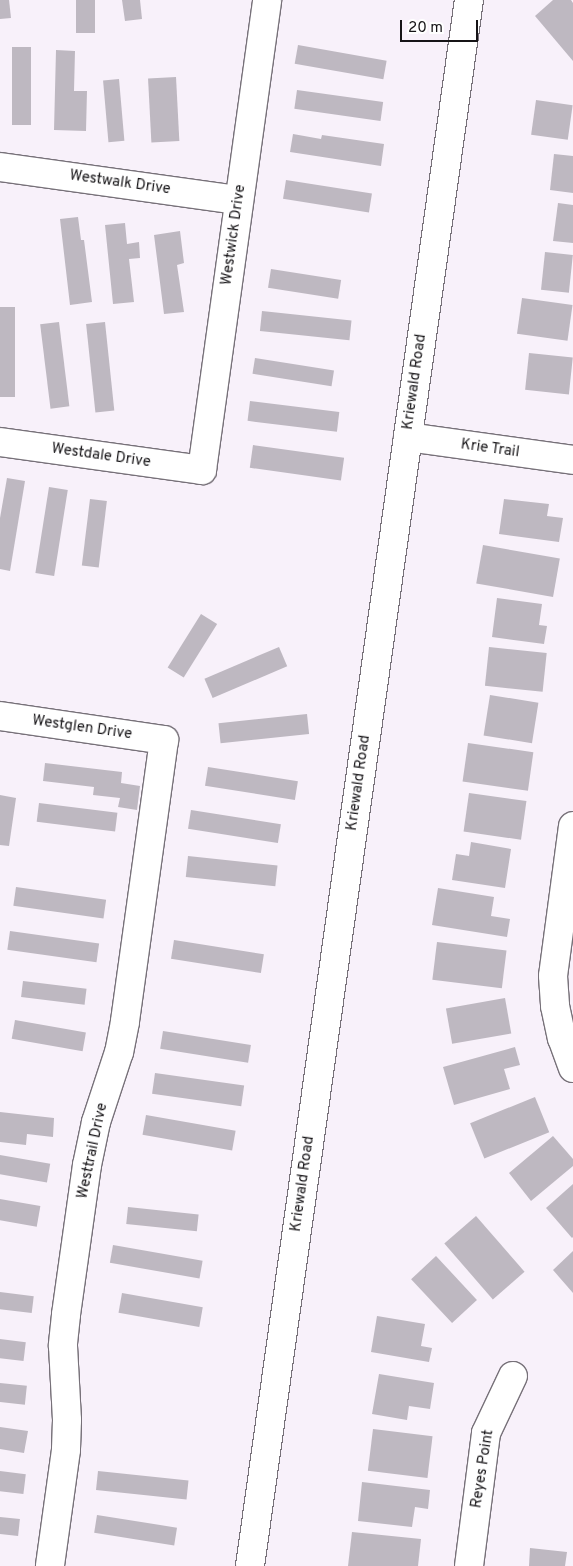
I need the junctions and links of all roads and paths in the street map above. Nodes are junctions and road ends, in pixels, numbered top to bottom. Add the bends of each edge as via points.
1 (267, 0) edge
2 (468, 0) edge
3 (0, 167) edge
4 (239, 200) junction
5 (408, 437) junction
6 (0, 442) edge
7 (573, 460) edge
8 (202, 470) joint
9 (0, 716) edge
10 (164, 740) joint
11 (573, 826) edge
12 (573, 1068) edge
13 (513, 1376) dead end
14 (50, 1566) edge
15 (250, 1566) edge
16 (469, 1566) edge

1 - 4 street, Westwick Drive
2 - 5 street, Kriewald Road
3 - 4 street, Westwalk Drive
4 - 8 street, Westwick Drive
5 - 7 street, Krie Trail
5 - 15 street, Kriewald Road
6 - 8 street, Westdale Drive
9 - 10 street, Westglen Drive
10 - 14 street, Westtrail Drive via 125,1022 87,1165 67,1306 63,1346 66,1450
11 - 12 street via 553,976 555,1006
13 - 16 street, Reyes Point via 486,1433

